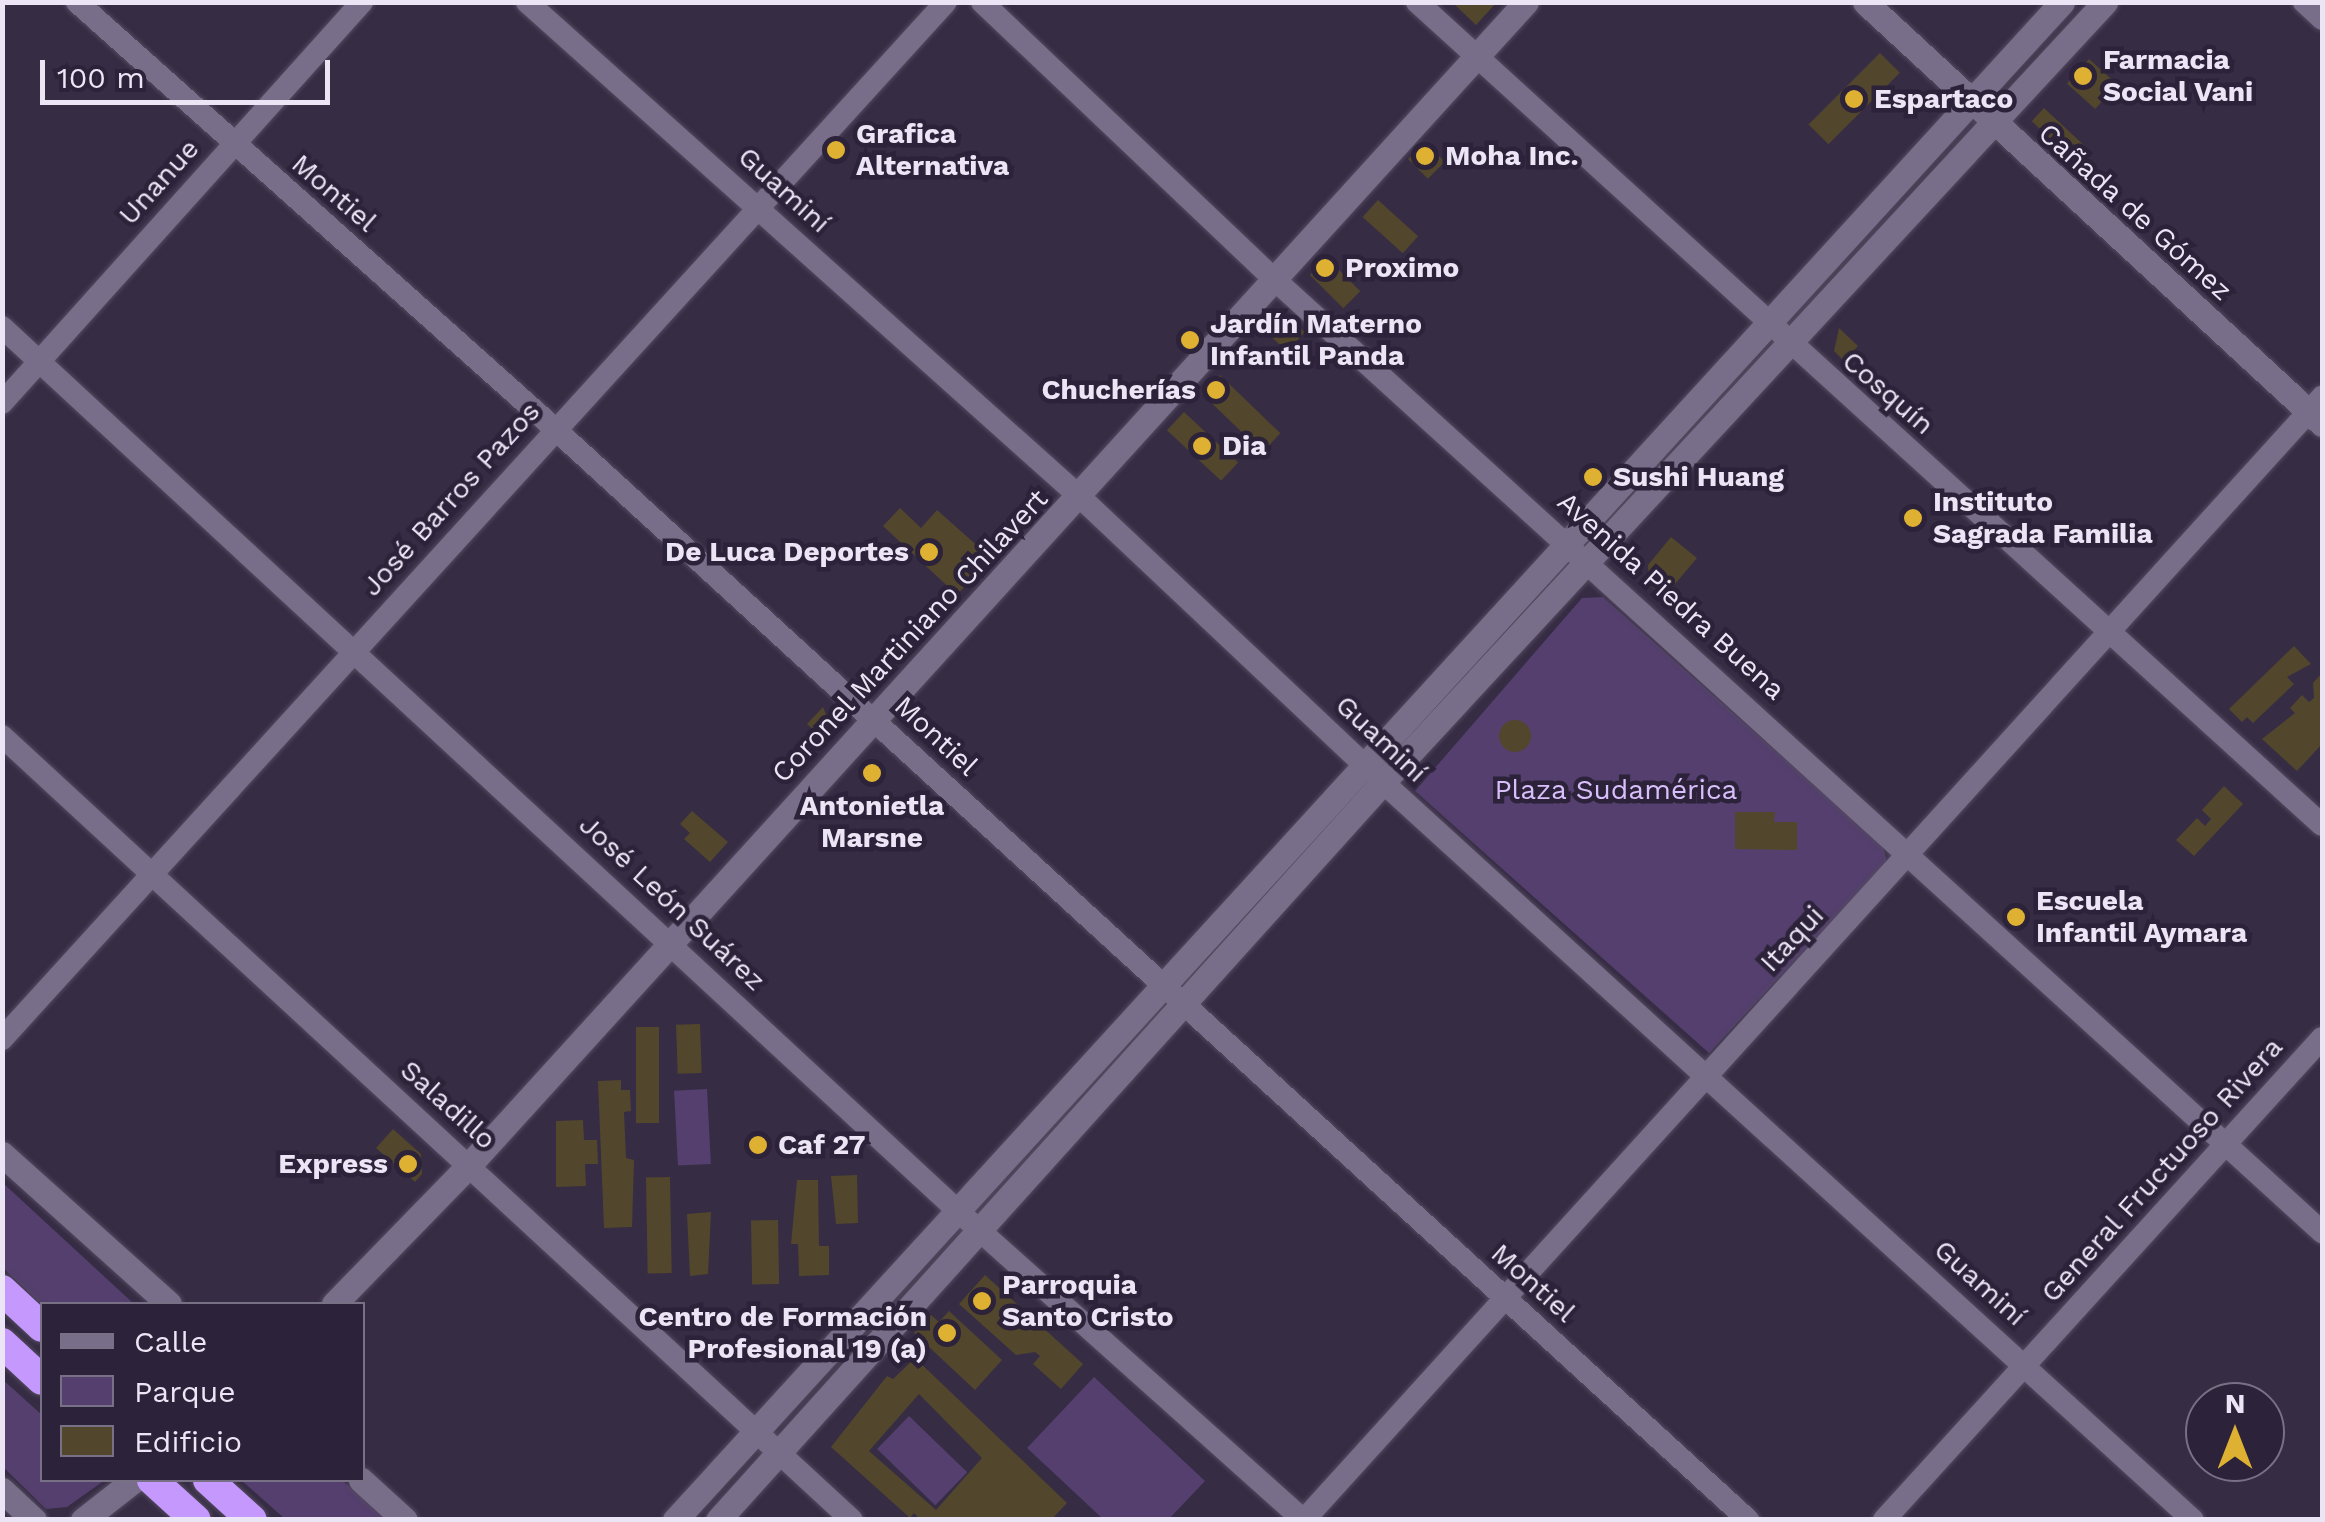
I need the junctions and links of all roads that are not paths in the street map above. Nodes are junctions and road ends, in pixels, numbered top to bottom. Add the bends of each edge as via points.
1 (77, 2) edge
2 (362, 2) edge
3 (527, 2) edge
4 (946, 2) edge
5 (982, 2) edge
6 (1417, 2) edge
7 (1526, 2) edge
8 (1865, 2) edge
9 (2062, 2) edge
10 (2105, 2) edge
11 (2304, 2) edge
12 (2322, 19) edge
13 (1474, 56) junction
14 (1971, 101) junction
15 (1994, 123) junction
16 (234, 144) junction
17 (760, 208) junction
18 (1274, 279) junction
19 (2, 327) edge
20 (1768, 327) junction
21 (1790, 346) junction
22 (40, 361) junction
23 (2, 403) edge
24 (2318, 411) edge
25 (555, 429) junction
26 (1080, 496) junction
27 (1568, 543) junction
28 (1588, 561) junction
29 (2113, 631) junction
30 (354, 650) junction
31 (874, 719) junction
32 (2, 736) edge
33 (1373, 774) junction
34 (2322, 824) edge
35 (1912, 854) junction
36 (149, 874) junction
37 (671, 942) junction
38 (1172, 999) junction
39 (2, 1038) edge
40 (2322, 1038) edge
41 (1707, 1074) junction
42 (2227, 1144) junction
43 (2, 1154) edge
44 (470, 1164) junction
45 (970, 1221) junction
46 (2322, 1232) edge
47 (2, 1290) edge
48 (1505, 1298) junction
49 (168, 1302) edge
50 (336, 1302) edge
51 (40, 1325) edge
52 (2, 1343) edge
53 (2025, 1366) junction
54 (40, 1378) edge
55 (755, 1431) junction
56 (778, 1452) junction
57 (131, 1482) edge
58 (210, 1482) edge
59 (364, 1482) edge
60 (160, 1487) edge
61 (2, 1490) edge
62 (34, 1520) edge
63 (83, 1520) edge
64 (196, 1520) edge
65 (252, 1520) edge
66 (406, 1520) edge
67 (675, 1520) edge
68 (718, 1520) edge
69 (852, 1520) edge
70 (1304, 1520) edge
71 (1748, 1520) edge
72 (1884, 1520) edge
73 (2193, 1520) edge

1 - 16 street, Montiel
2 - 16 street, Unanue
3 - 17 street, Guaminí
4 - 17 street, José Barros Pazos
5 - 18 street, Avenida Piedra Buena
6 - 13 street, Cosquín
7 - 13 main road, Coronel Martiniano Chilavert
8 - 14 main road, Cañada de Gómez
9 - 14 main road
10 - 15 main road
11 - 12 street
13 - 18 main road, Coronel Martiniano Chilavert
13 - 20 street, Cosquín
14 - 15 main road, Cañada de Gómez
14 - 20 main road
15 - 21 main road
15 - 24 main road, Cañada de Gómez
16 - 22 street, Unanue
16 - 25 street, Montiel
17 - 25 street, José Barros Pazos
17 - 26 street, Guaminí
18 - 26 main road, Coronel Martiniano Chilavert
18 - 27 street, Avenida Piedra Buena
19 - 22 street, José León Suárez
20 - 21 street, Cosquín
20 - 27 main road
21 - 28 main road
21 - 29 street, Cosquín
22 - 23 street, Unanue
22 - 30 street, José León Suárez
24 - 29 street, Itaqui
25 - 30 street, José Barros Pazos
25 - 31 street, Montiel
26 - 31 main road, Coronel Martiniano Chilavert
26 - 33 street, Guaminí
27 - 28 street, Avenida Piedra Buena
27 - 33 main road
28 - 33 main road
28 - 35 street, Avenida Piedra Buena
29 - 34 street, Cosquín
29 - 35 street, Itaqui
30 - 36 street, José Barros Pazos
30 - 37 street, José León Suárez
31 - 37 main road, Coronel Martiniano Chilavert
31 - 38 street, Montiel
32 - 36 street, Saladillo
33 - 38 main road
33 - 41 street, Guaminí
35 - 41 street, Itaqui
35 - 42 street, Avenida Piedra Buena
36 - 39 street, José Barros Pazos
36 - 44 street, Saladillo
37 - 44 main road, Coronel Martiniano Chilavert
37 - 45 street, José León Suárez
38 - 45 main road
38 - 48 street, Montiel
40 - 42 street, General Fructuoso Rivera
41 - 48 street, Itaqui
41 - 53 street, Guaminí
42 - 46 street, Avenida Piedra Buena
42 - 53 street, General Fructuoso Rivera
43 - 49 main road
44 - 50 main road, Coronel Martiniano Chilavert
44 - 55 street, Saladillo
45 - 55 main road
45 - 56 main road
45 - 70 street, José León Suárez
47 - 51 highway
48 - 70 street, Itaqui
48 - 71 street, Montiel
52 - 54 highway
53 - 72 street, General Fructuoso Rivera
53 - 73 street, Guaminí
55 - 56 street, Saladillo
55 - 67 main road
56 - 68 main road
56 - 69 street, Saladillo
57 - 63 main road
58 - 65 highway
59 - 66 main road
60 - 64 highway
61 - 62 main road

